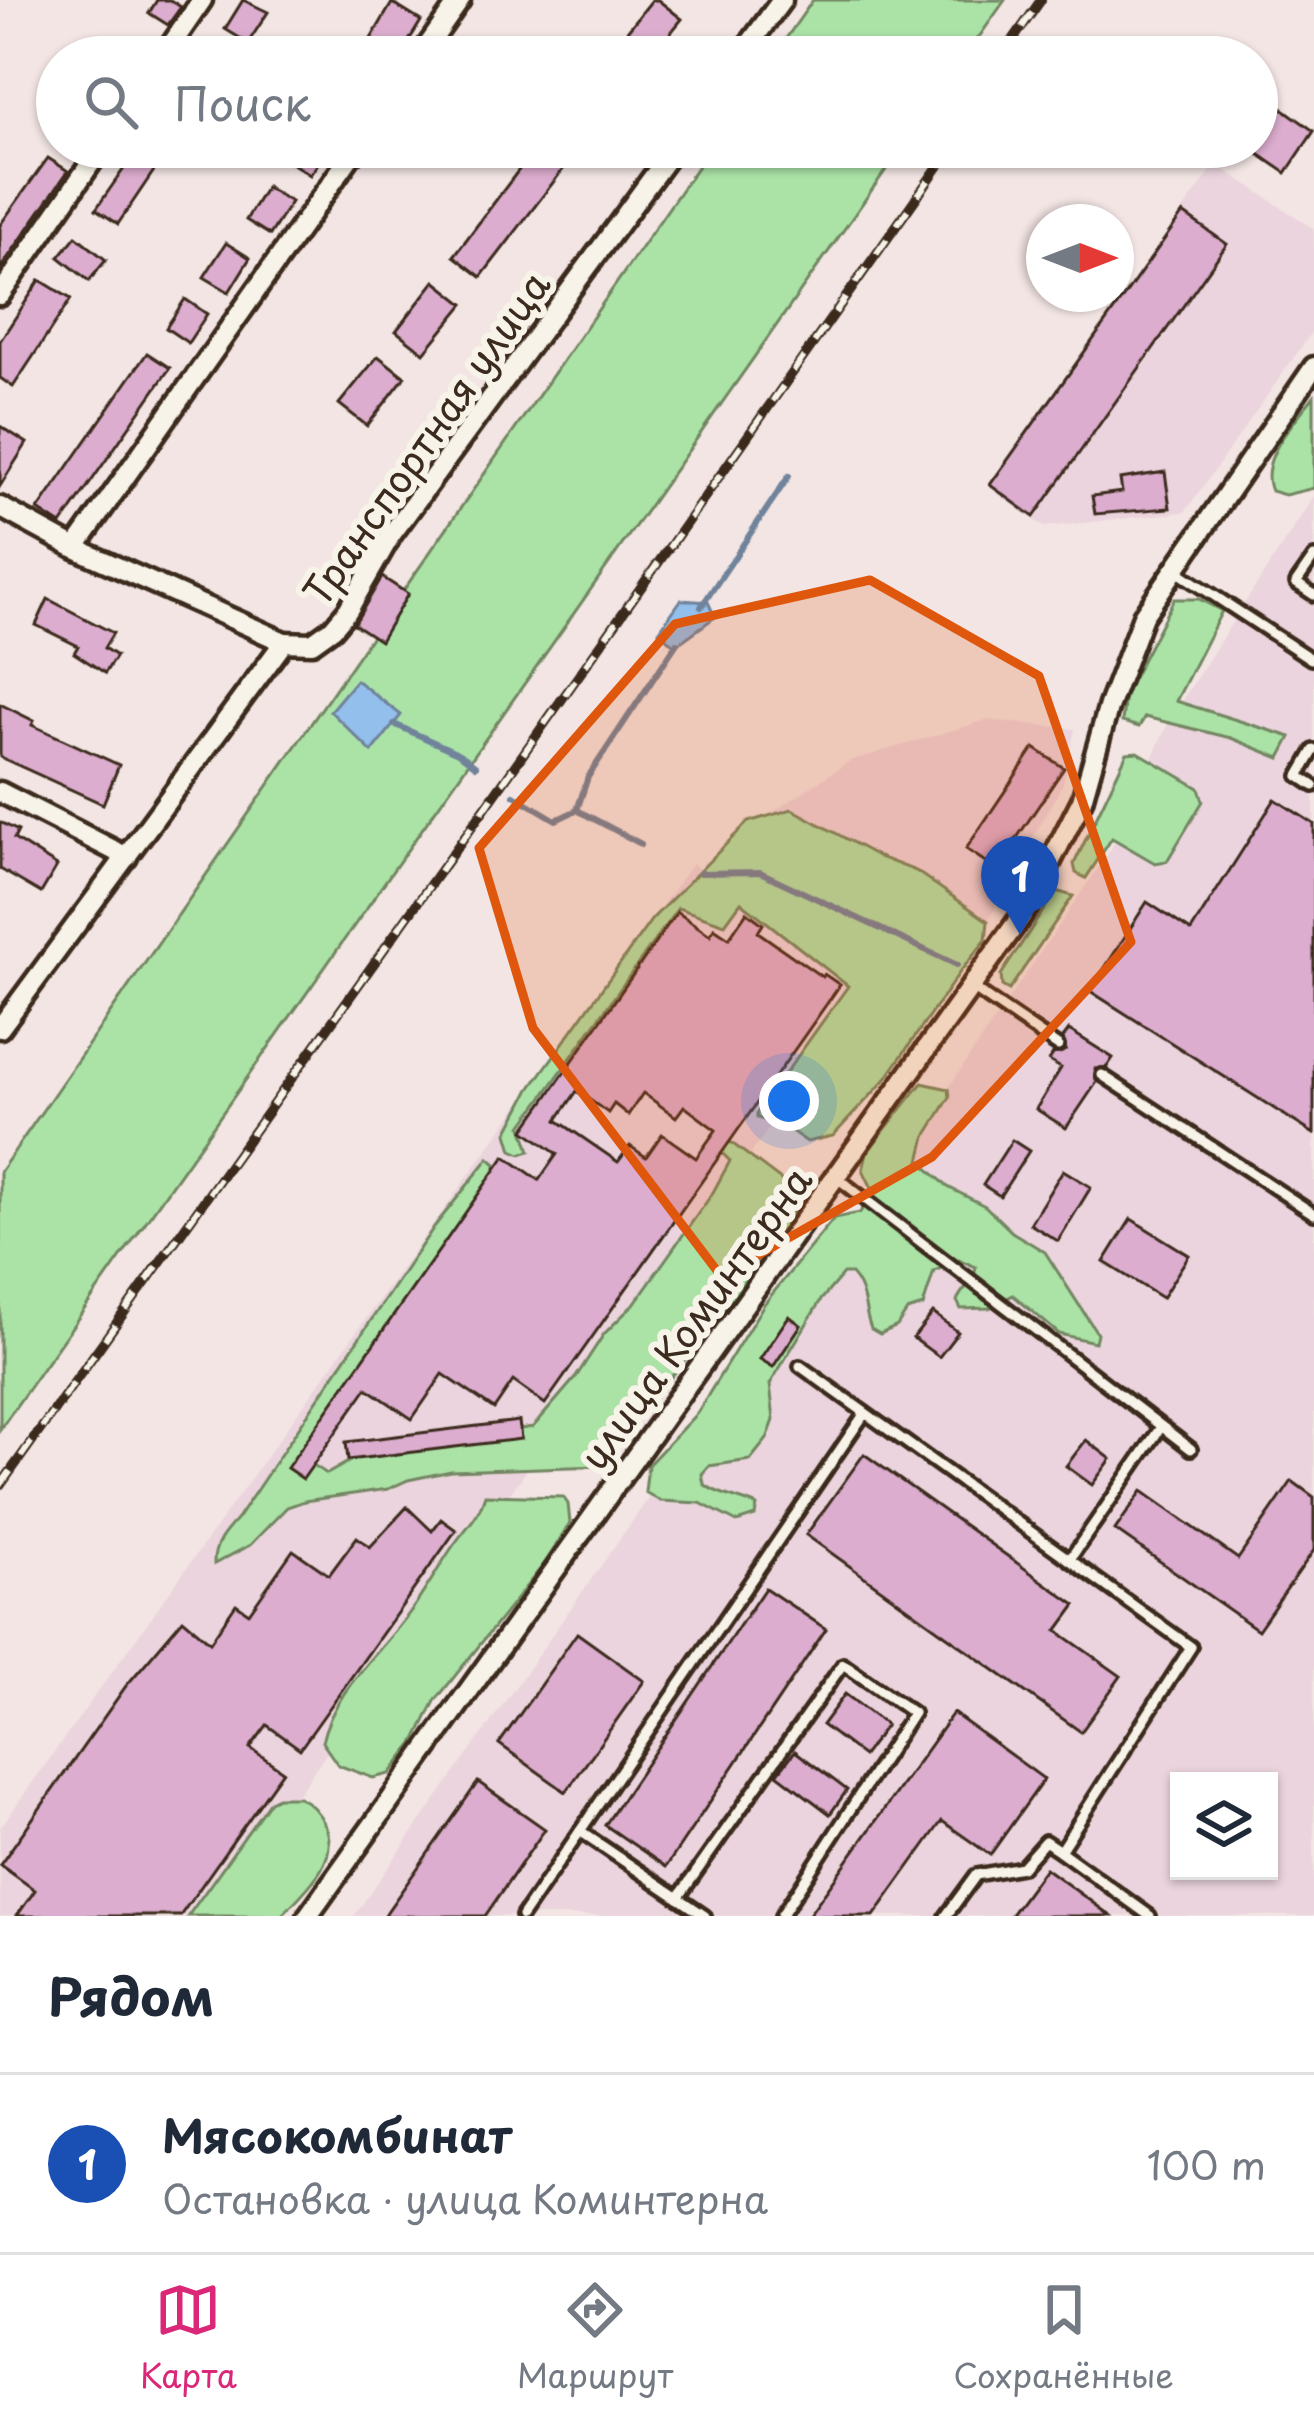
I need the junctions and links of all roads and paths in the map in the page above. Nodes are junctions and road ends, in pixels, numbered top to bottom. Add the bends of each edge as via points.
1 (202, 0) edge
2 (460, 0) edge
3 (782, 0) edge
4 (177, 36) edge
5 (435, 36) edge
6 (755, 36) edge
7 (88, 168) edge
8 (342, 168) edge
9 (659, 168) edge
10 (0, 296) edge
11 (1314, 367) edge
12 (0, 506) edge
13 (75, 548) junction
14 (1314, 556) edge
15 (1175, 570) junction
16 (1314, 595) edge
17 (284, 643) junction
18 (1311, 659) edge
19 (1314, 750) edge
20 (1314, 786) edge
21 (0, 792) edge
22 (127, 857) junction
23 (970, 987) junction
24 (0, 1028) edge
25 (1058, 1046) dead end
26 (1102, 1075) dead end
27 (836, 1177) junction
28 (1314, 1214) edge
29 (800, 1366) dead end
30 (865, 1413) junction
31 (1161, 1427) junction
32 (1191, 1449) dead end
33 (1070, 1558) junction
34 (580, 1831) junction
35 (1060, 1851) junction
36 (678, 1898) junction
37 (308, 1916) edge
38 (522, 1916) edge
39 (705, 1916) edge
40 (781, 1916) edge
41 (946, 1916) edge
42 (1150, 1916) edge

1 - 4 street
2 - 5 street
3 - 6 street
7 - 10 street
8 - 13 street
9 - 17 street, Транспортная улица via 391,536 348,610 312,643
11 - 15 street, улица Коминтерна
12 - 13 street
13 - 17 street
14 - 16 lane via 1296,583
15 - 18 lane
15 - 23 street, улица Коминтерна via 1143,616 1082,800 1027,908
17 - 22 street, Транспортная улица
19 - 20 lane via 1299,776
21 - 22 street
22 - 24 street, Транспортная улица
23 - 25 lane
23 - 27 street, улица Коминтерна
26 - 28 lane
27 - 31 lane
27 - 37 street, улица Коминтерна
29 - 30 lane
30 - 33 lane
30 - 34 lane
31 - 32 lane
31 - 33 lane
33 - 35 lane via 1191,1647
34 - 36 lane
34 - 38 lane
35 - 41 lane via 1045,1841 1022,1867 976,1876
35 - 42 lane
36 - 39 lane
36 - 40 lane via 843,1664 914,1713

